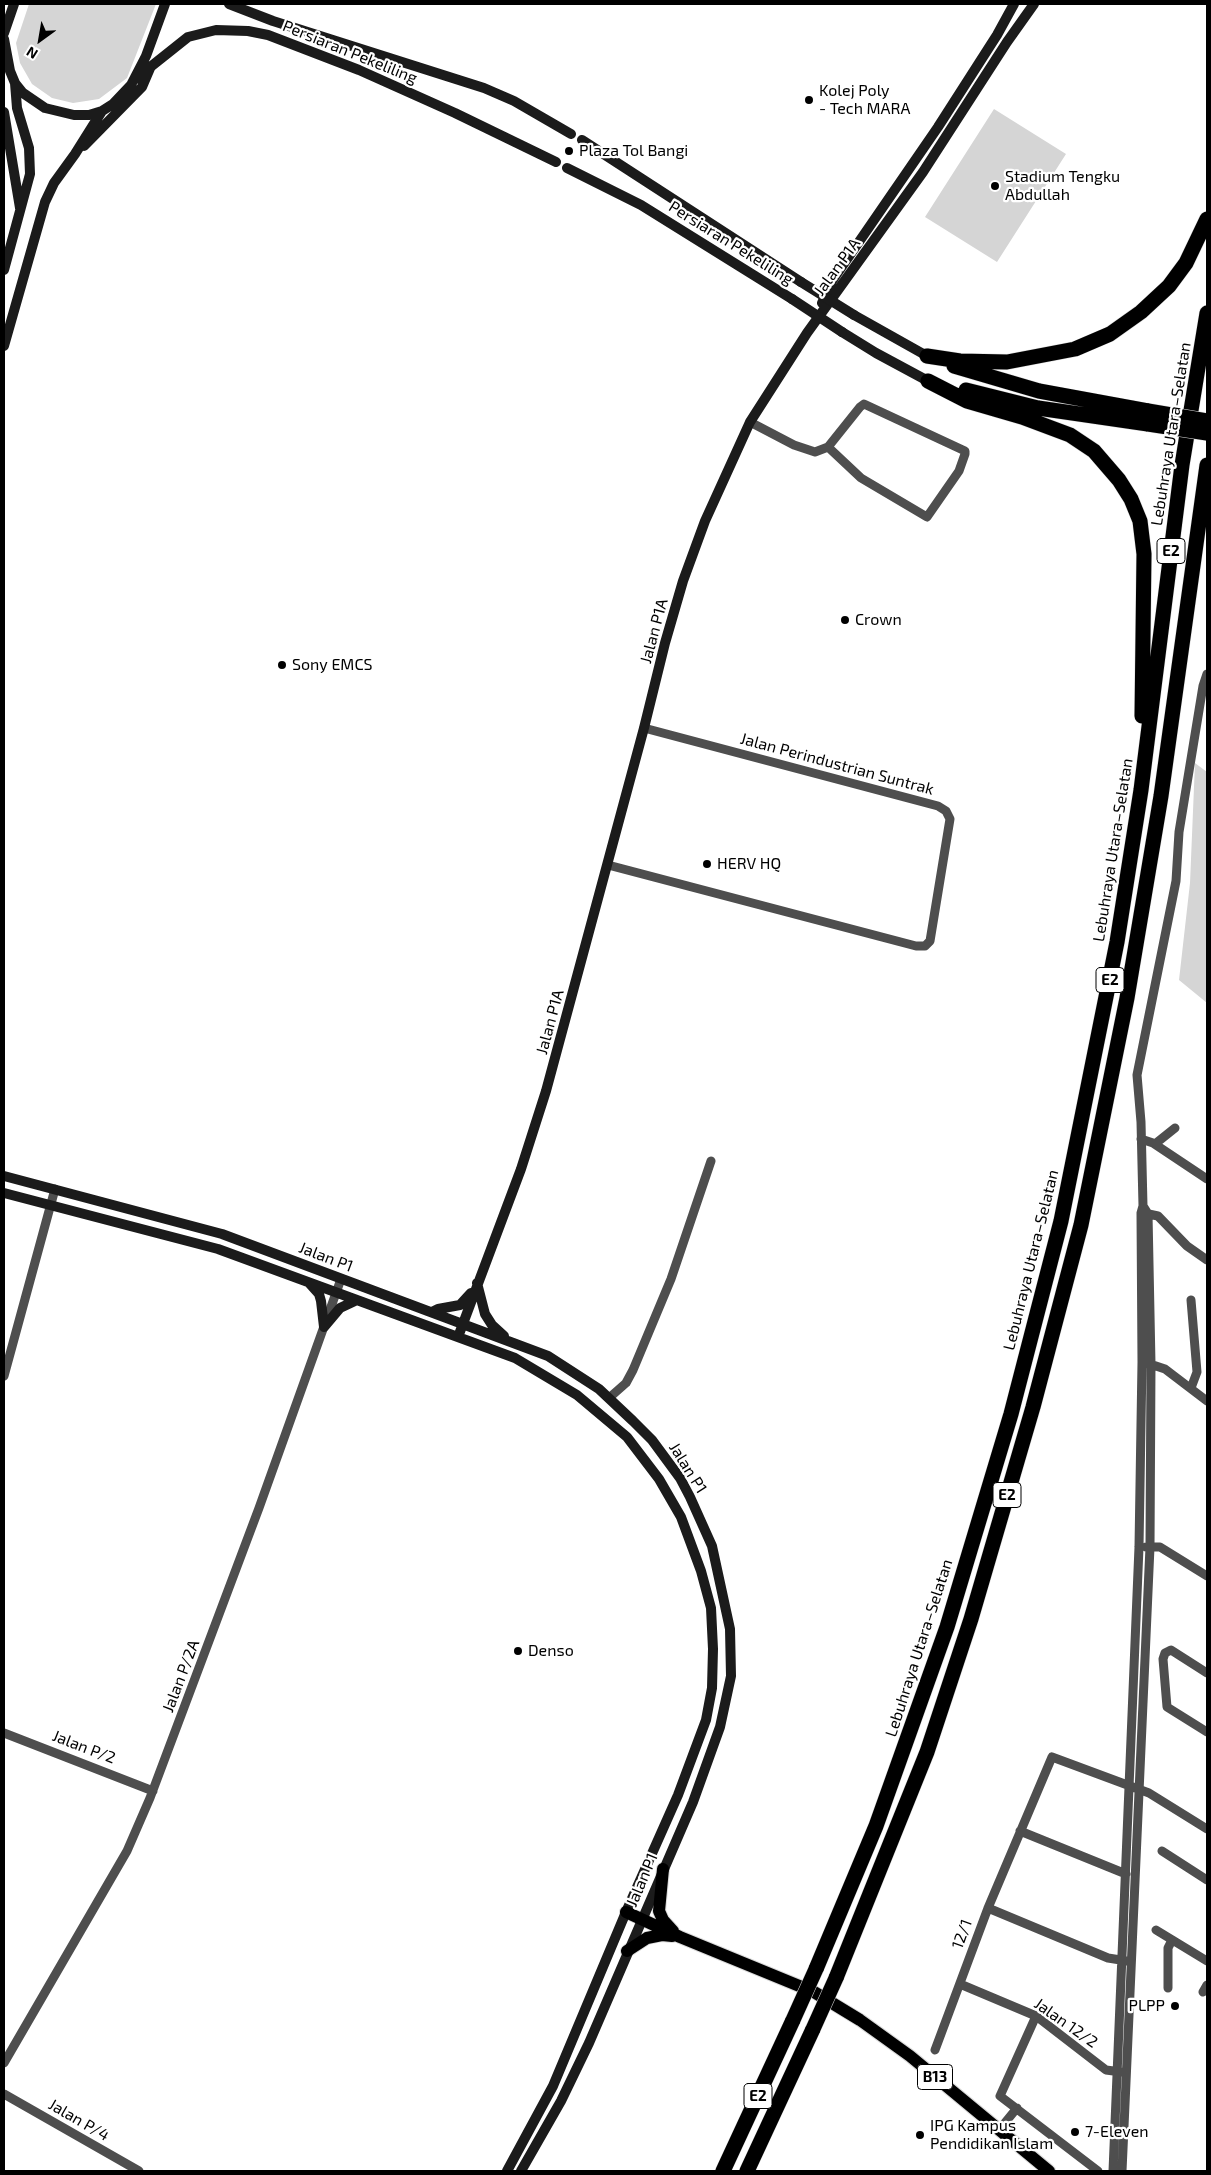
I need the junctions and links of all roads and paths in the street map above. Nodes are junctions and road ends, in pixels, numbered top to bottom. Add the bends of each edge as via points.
1 (14, 4) edge
2 (165, 4) edge
3 (229, 4) edge
4 (1014, 4) edge
5 (1034, 4) edge
6 (4, 33) edge
7 (4, 39) edge
8 (152, 65) junction
9 (134, 80) junction
10 (15, 83) junction
11 (102, 111) junction
12 (4, 112) edge
13 (571, 134) dead end
14 (582, 140) dead end
15 (75, 154) junction
16 (556, 162) dead end
17 (567, 168) dead end
18 (21, 211) junction
19 (1207, 219) edge
20 (4, 270) edge
21 (1207, 313) edge
22 (807, 333) junction
23 (4, 346) edge
24 (927, 356) junction
25 (928, 381) junction
26 (1148, 418) junction
27 (1207, 421) edge
28 (750, 422) junction
29 (1207, 433) edge
30 (828, 447) junction
31 (1207, 465) edge
32 (1207, 674) edge
33 (644, 728) junction
34 (1141, 790) junction
35 (608, 865) junction
36 (1175, 1128) dead end
37 (1141, 1139) junction
38 (1155, 1144) junction
39 (712, 1160) dead end
40 (4, 1176) edge
41 (1207, 1179) edge
42 (55, 1189) junction
43 (4, 1193) edge
44 (51, 1206) junction
45 (1144, 1211) junction
46 (1207, 1260) edge
47 (341, 1279) junction
48 (310, 1283) junction
49 (477, 1283) junction
50 (336, 1293) junction
51 (356, 1300) junction
52 (1190, 1300) dead end
53 (432, 1312) junction
54 (463, 1324) junction
55 (324, 1327) junction
56 (458, 1337) junction
57 (509, 1340) junction
58 (1147, 1363) junction
59 (4, 1376) edge
60 (1191, 1388) junction
61 (609, 1398) junction
62 (1207, 1400) edge
63 (1140, 1547) junction
64 (1150, 1547) junction
65 (1207, 1576) edge
66 (1207, 1672) edge
67 (1207, 1732) edge
68 (4, 1733) edge
69 (1129, 1786) junction
70 (1140, 1790) junction
71 (153, 1791) junction
72 (1207, 1830) edge
73 (1020, 1831) junction
74 (1162, 1851) dead end
75 (663, 1869) junction
76 (1126, 1874) junction
77 (1207, 1880) edge
78 (988, 1908) junction
79 (626, 1912) junction
80 (641, 1919) junction
81 (1156, 1930) dead end
82 (680, 1937) junction
83 (1172, 1940) junction
84 (627, 1951) junction
85 (1127, 1961) junction
86 (1207, 1961) edge
87 (960, 1984) junction
88 (1168, 1988) dead end
89 (1036, 2016) junction
90 (935, 2050) dead end
91 (4, 2063) edge
92 (1122, 2072) junction
93 (4, 2094) edge
94 (1016, 2108) junction
95 (999, 2130) junction
96 (139, 2171) edge
97 (507, 2171) edge
98 (521, 2171) edge
99 (723, 2171) edge
100 (747, 2171) edge
101 (1049, 2171) edge
102 (1098, 2171) edge
103 (1113, 2171) edge
104 (1122, 2171) edge

1 - 6 main road
2 - 9 main road
3 - 13 main road, Persiaran Pekeliling via 484,88 514,101
4 - 22 main road via 938,126 832,281
5 - 22 main road, Jalan P1A via 917,180
7 - 10 main road
8 - 9 main road, Persiaran Pekeliling
8 - 15 main road via 142,87
8 - 16 main road, Persiaran Pekeliling via 188,37 201,33 232,29 262,34 368,74
9 - 11 main road via 122,96
10 - 11 main road via 45,108 89,115
10 - 18 main road via 17,108 30,160
11 - 15 main road
12 - 18 main road
14 - 24 main road, Persiaran Pekeliling, bridge via 801,282
15 - 23 main road via 45,202
17 - 25 main road, Persiaran Pekeliling, bridge via 641,205 876,353
18 - 20 main road
19 - 24 highway via 1186,263 1169,286 1110,334 1075,349 1007,362 968,362
21 - 34 highway, Lebuhraya Utara–Selatan / E2 via 1182,465
22 - 28 main road, Jalan P1A
24 - 26 highway via 1039,391
25 - 26 highway via 1038,408
25 - 34 highway via 967,401 1047,425 1083,442 1108,465 1131,499 1140,521 1144,554
26 - 27 highway, bridge
26 - 29 highway, bridge
28 - 30 street via 815,452
28 - 33 main road, Jalan P1A via 705,521 683,581
30 - 30 street via 864,404 965,451 965,454 959,471 927,517 861,478
31 - 100 highway, E2, bridge via 1161,796 1129,988 1081,1225 1033,1406 971,1619 927,1752 836,1978
32 - 37 street via 1202,686 1179,832 1176,880 1137,1075
33 - 35 main road, Jalan P1A
33 - 35 street, Jalan Perindustrian Suntrak via 938,806 946,811 950,818 930,941 925,946 916,946
34 - 99 highway, Lebuhraya Utara–Selatan / E2, bridge via 1102,1027 1061,1220 1011,1414 944,1636 876,1826 816,1970
35 - 49 main road, Jalan P1A via 544,1098
36 - 38 street
37 - 38 street
37 - 45 street
38 - 41 street
39 - 61 street via 671,1279 633,1370
40 - 42 main road, Jalan P1
42 - 44 street
42 - 47 main road, Jalan P1 via 222,1234
43 - 44 main road, Jalan P1
44 - 48 main road, Jalan P1 via 218,1250
44 - 59 street
45 - 46 street via 1158,1216 1187,1246
45 - 58 street
47 - 50 street, Jalan P/2A
47 - 53 main road, Jalan P1
48 - 50 main road, Jalan P1
48 - 55 main road via 319,1294
49 - 53 main road via 460,1305
49 - 54 main road, Jalan P1A
49 - 57 main road via 485,1314 492,1326
50 - 51 main road, Jalan P1
50 - 55 street, Jalan P/2A
51 - 55 main road via 340,1308
51 - 56 main road, Jalan P1
52 - 60 street via 1197,1372
53 - 54 main road, Jalan P1
54 - 56 main road, Jalan P1A
54 - 57 main road, Jalan P1
55 - 71 street, Jalan P/2A
56 - 79 main road, Jalan P1 via 515,1358 542,1373 577,1395 627,1437 671,1498 701,1572 711,1608 713,1648 712,1688 706,1720 678,1795
57 - 61 main road, Jalan P1 via 548,1356
58 - 60 street via 1165,1369
58 - 63 street
58 - 64 street
60 - 62 street
61 - 75 main road, Jalan P1 via 652,1440 690,1497 712,1546 730,1629 731,1676 720,1727 693,1802
63 - 64 street
63 - 69 street
64 - 65 street via 1160,1547
64 - 70 street
66 - 67 street via 1172,1650 1163,1659 1167,1707
68 - 71 street, Jalan P/2
69 - 70 street
69 - 73 street, 12/1 via 1052,1757
69 - 76 street
70 - 72 street
70 - 85 street
71 - 91 street, Jalan P/2A via 127,1851
73 - 76 street
73 - 78 street, 12/1
74 - 77 street
75 - 80 main road, Jalan P1
75 - 82 main road via 659,1911 663,1920
76 - 85 street
78 - 85 street via 1108,1958
78 - 87 street, 12/1
79 - 80 main road, B13
79 - 97 main road, Jalan P1 via 553,2086
80 - 82 main road, B13
80 - 84 main road, Jalan P1
81 - 83 street
82 - 84 main road via 662,1935 647,1938
82 - 95 main road, B13 via 814,1992 910,2056
83 - 86 street
83 - 88 street via 1168,1948
84 - 98 main road, Jalan P1 via 589,2043
85 - 92 street
87 - 89 street, Jalan 12/2
87 - 90 street, 12/1
89 - 92 street, Jalan 12/2 via 1106,2070
89 - 94 street via 1000,2096
92 - 103 street
92 - 104 street
93 - 96 street, Jalan P/4
94 - 95 street
94 - 102 street
95 - 101 main road, B13

